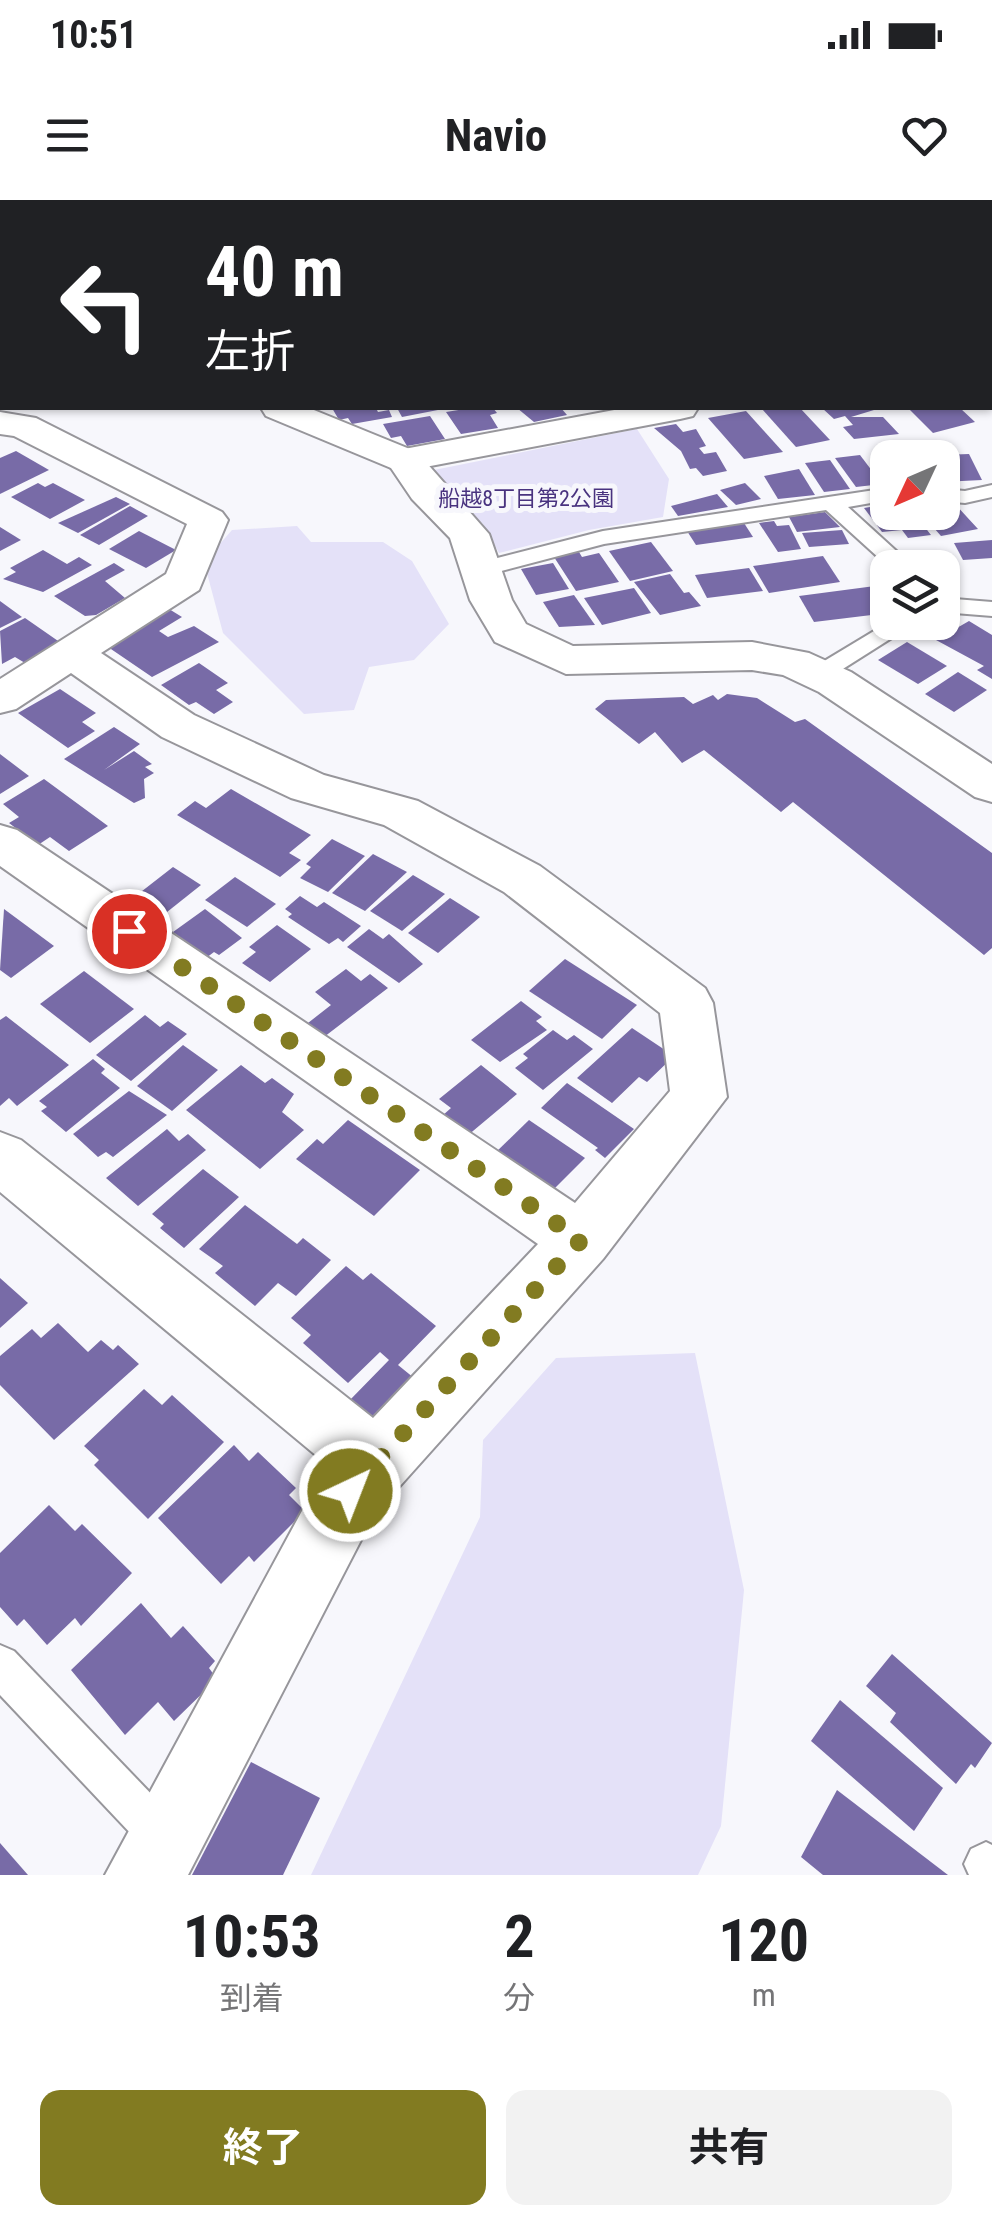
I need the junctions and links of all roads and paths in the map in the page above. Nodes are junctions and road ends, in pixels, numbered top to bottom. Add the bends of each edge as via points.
1 (284, 410) edge
2 (669, 410) edge
3 (0, 423) edge
4 (404, 460) junction
5 (992, 490) edge
6 (870, 496) edge
7 (960, 496) edge
8 (830, 502) junction
9 (884, 550) edge
10 (482, 569) junction
11 (960, 607) edge
12 (992, 610) edge
13 (876, 640) edge
14 (71, 654) junction
15 (819, 674) junction
16 (4, 692) edge
17 (992, 737) edge
18 (951, 758) junction
19 (992, 786) edge
20 (0, 842) edge
21 (0, 1157) edge
22 (581, 1240) junction
23 (350, 1491) junction
24 (0, 1665) edge
25 (156, 1858) edge

1 - 4 street
2 - 4 street
3 - 14 street via 22,426 208,520 184,581
4 - 10 street via 469,534
5 - 7 lane
6 - 8 lane
8 - 9 lane
8 - 10 lane via 603,538
10 - 15 street via 510,634 566,660 752,656
11 - 12 lane
13 - 15 lane
14 - 16 street
14 - 22 street via 178,726 308,787 401,813 522,879 686,1003 699,1097
15 - 18 street
17 - 18 street
18 - 19 street
20 - 22 street
21 - 23 street via 352,1443
22 - 23 street
23 - 25 street
24 - 25 lane

